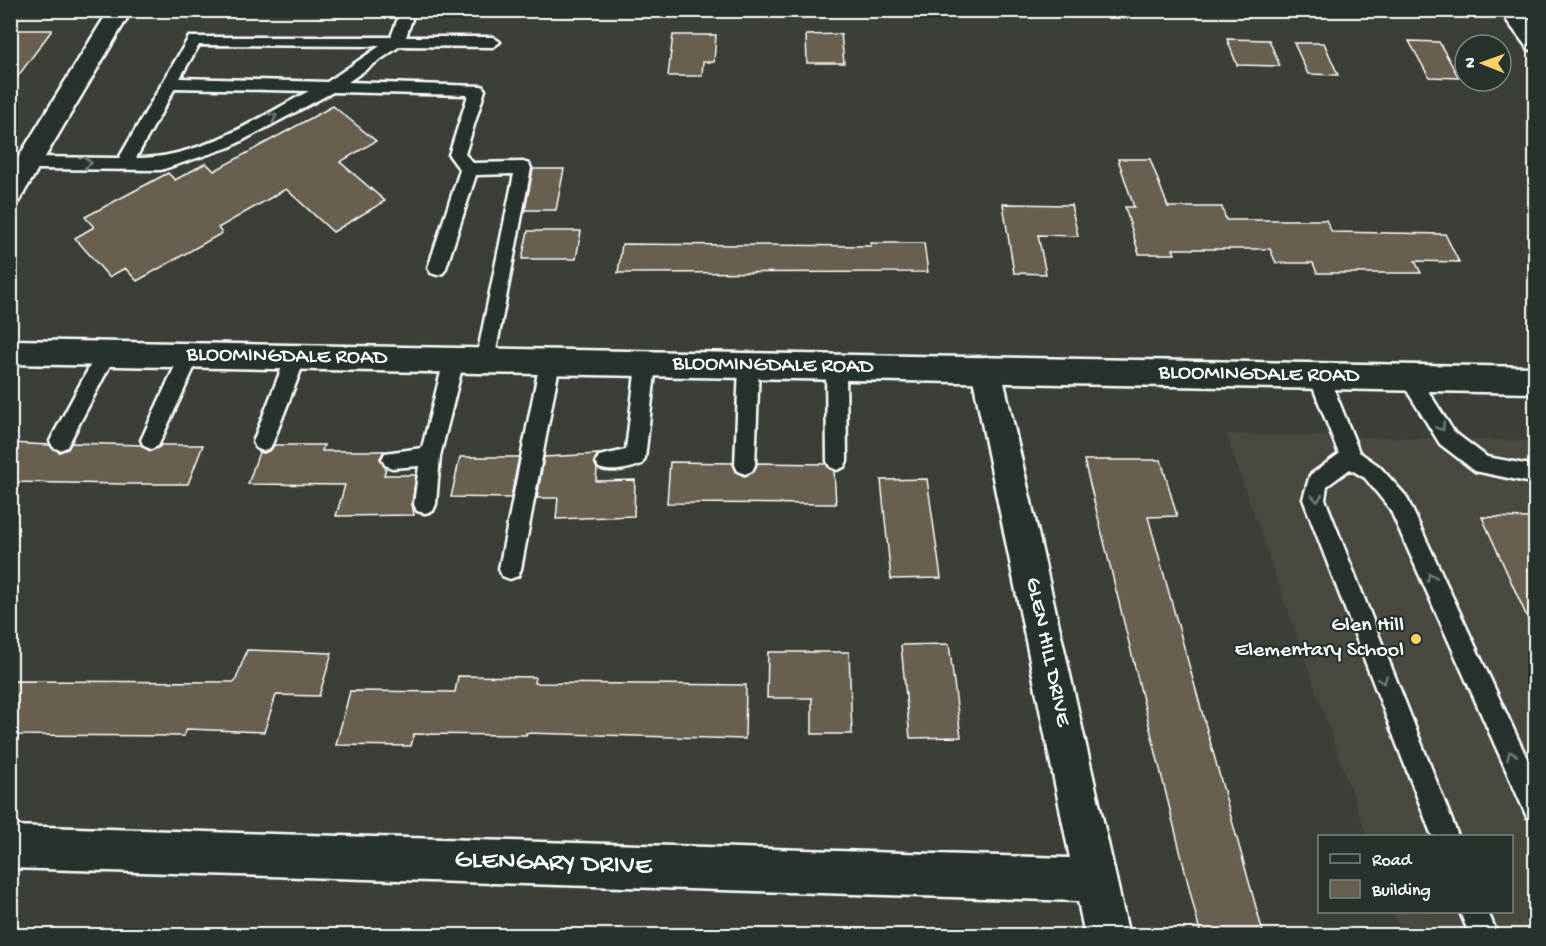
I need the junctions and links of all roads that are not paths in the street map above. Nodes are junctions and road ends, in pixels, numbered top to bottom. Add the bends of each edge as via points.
1 (121, 10) edge
2 (408, 10) edge
3 (1510, 10) edge
4 (396, 41) junction
5 (493, 42) dead end
6 (1536, 44) edge
7 (170, 83) junction
8 (333, 86) junction
9 (29, 163) junction
10 (124, 164) junction
11 (469, 169) junction
12 (10, 194) edge
13 (437, 268) dead end
14 (10, 352) edge
15 (106, 354) junction
16 (190, 355) junction
17 (296, 357) junction
18 (454, 360) junction
19 (486, 361) junction
20 (550, 362) junction
21 (646, 364) junction
22 (749, 366) junction
23 (836, 367) junction
24 (986, 369) junction
25 (1319, 377) junction
26 (1409, 378) junction
27 (1536, 380) edge
28 (151, 440) dead end
29 (60, 441) dead end
30 (263, 442) dead end
31 (430, 456) junction
32 (1351, 458) junction
33 (392, 459) dead end
34 (837, 461) dead end
35 (606, 462) dead end
36 (745, 465) dead end
37 (1536, 475) edge
38 (425, 504) dead end
39 (510, 570) dead end
40 (1536, 808) edge
41 (1444, 835) edge
42 (10, 847) edge
43 (1096, 880) junction
44 (1474, 913) edge
45 (1107, 936) edge
46 (1484, 936) edge

1 - 9 street
2 - 4 lane
3 - 6 street
4 - 5 lane
4 - 7 lane via 194,40
4 - 8 lane
7 - 8 lane
7 - 10 lane
10 -> 8 lane via 160,164 224,143
8 - 11 lane via 477,90 457,155
9 -> 10 lane
9 - 12 street
11 - 13 lane
11 - 19 lane via 523,168
14 - 15 street, BLOOMINGDALE ROAD
15 - 16 street, BLOOMINGDALE ROAD
15 - 29 lane
16 - 17 street, BLOOMINGDALE ROAD
16 - 28 lane
17 - 18 street, BLOOMINGDALE ROAD
17 - 30 lane
18 - 19 street, BLOOMINGDALE ROAD
18 - 31 lane
19 - 20 street, BLOOMINGDALE ROAD
20 - 21 street, BLOOMINGDALE ROAD
20 - 39 lane
21 - 22 street, BLOOMINGDALE ROAD
21 - 35 lane via 635,458
22 - 23 street, BLOOMINGDALE ROAD
22 - 36 lane
23 - 24 street, BLOOMINGDALE ROAD
23 - 34 lane
24 - 25 street, BLOOMINGDALE ROAD
24 - 43 street, GLEN HILL DRIVE
25 - 26 street, BLOOMINGDALE ROAD
25 - 32 lane
26 - 27 street, BLOOMINGDALE ROAD
26 -> 37 lane via 1447,438 1482,465
31 - 33 lane
31 - 38 lane
40 -> 32 lane via 1398,503 1372,471
32 -> 41 lane via 1317,482 1314,499
42 - 43 street, GLENGARY DRIVE
43 - 45 street, GLEN HILL DRIVE
44 - 46 lane

